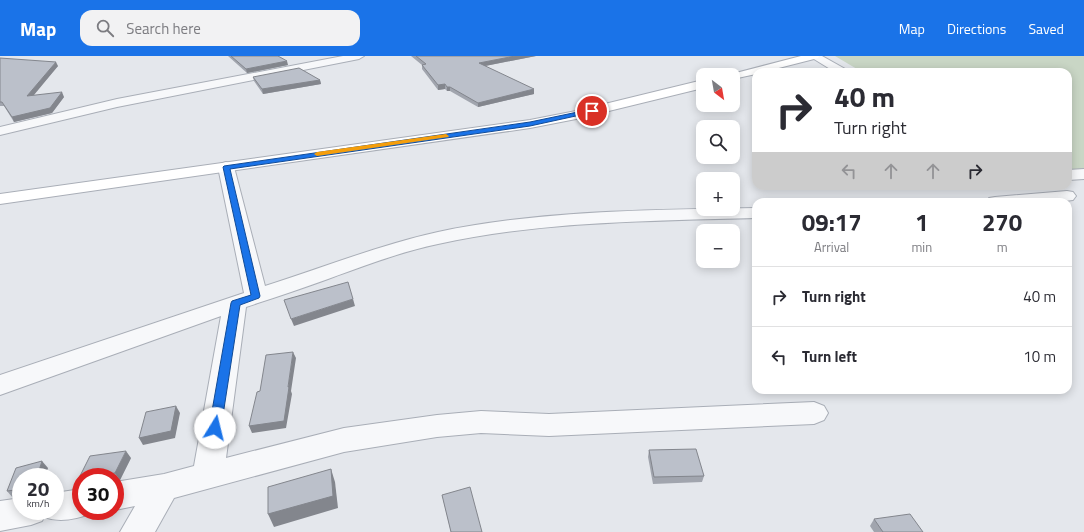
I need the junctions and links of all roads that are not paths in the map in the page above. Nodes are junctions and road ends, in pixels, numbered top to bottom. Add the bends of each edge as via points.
1 (359, 56) edge
2 (814, 56) edge
3 (765, 68) edge
4 (836, 68) edge
5 (752, 71) edge
6 (740, 74) edge
7 (696, 86) edge
8 (0, 131) edge
9 (226, 167) junction
10 (1072, 174) edge
11 (1084, 174) edge
12 (1054, 190) edge
13 (1069, 198) edge
14 (0, 199) edge
15 (752, 213) edge
16 (246, 300) junction
17 (0, 385) edge
18 (814, 413) dead end
19 (208, 475) junction
20 (164, 487) junction
21 (124, 494) edge
22 (12, 514) edge
23 (0, 516) edge
24 (137, 532) edge

1 - 8 street via 117,103
2 - 3 street
2 - 4 street
5 - 6 street
7 - 9 street via 548,121
9 - 14 street
9 - 16 street
10 - 11 street
12 - 13 street
15 - 16 street via 628,216 469,233 405,247
16 - 17 street
16 - 19 street
18 - 19 street via 549,425 481,422 437,426 344,440
19 - 20 street
20 - 21 street
20 - 24 street
22 - 23 street

